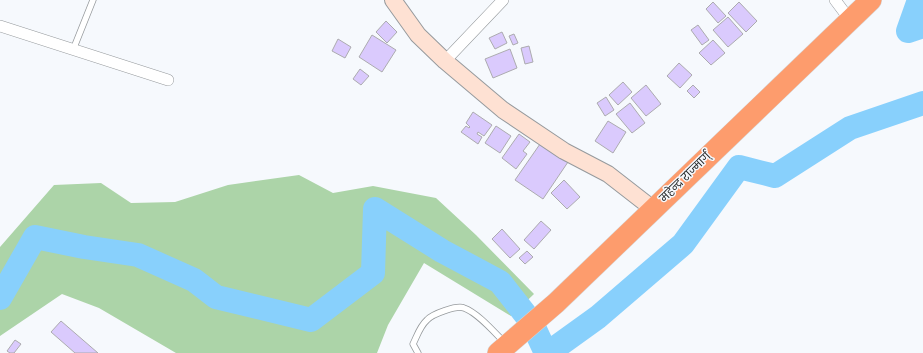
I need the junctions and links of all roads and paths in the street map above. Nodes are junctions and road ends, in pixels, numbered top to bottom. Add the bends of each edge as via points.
1 (93, 0) edge
2 (393, 0) edge
3 (503, 0) edge
4 (835, 0) edge
5 (871, 0) edge
6 (850, 20) junction
7 (0, 26) edge
8 (72, 50) junction
9 (445, 61) junction
10 (168, 80) dead end
11 (653, 209) junction
12 (507, 345) edge
13 (418, 353) edge

1 - 8 lane
2 - 9 street via 418,35
3 - 9 street
4 - 6 street
5 - 6 highway, महेन्द्र राज्मार्ग्
6 - 11 highway, महेन्द्र राज्मार्ग्
7 - 8 street
8 - 10 street
9 - 11 street via 503,110 564,151 608,174
11 - 12 highway, महेन्द्र राज्मार्ग् via 556,303
12 - 13 lane via 463,307 452,308 427,319 413,344

